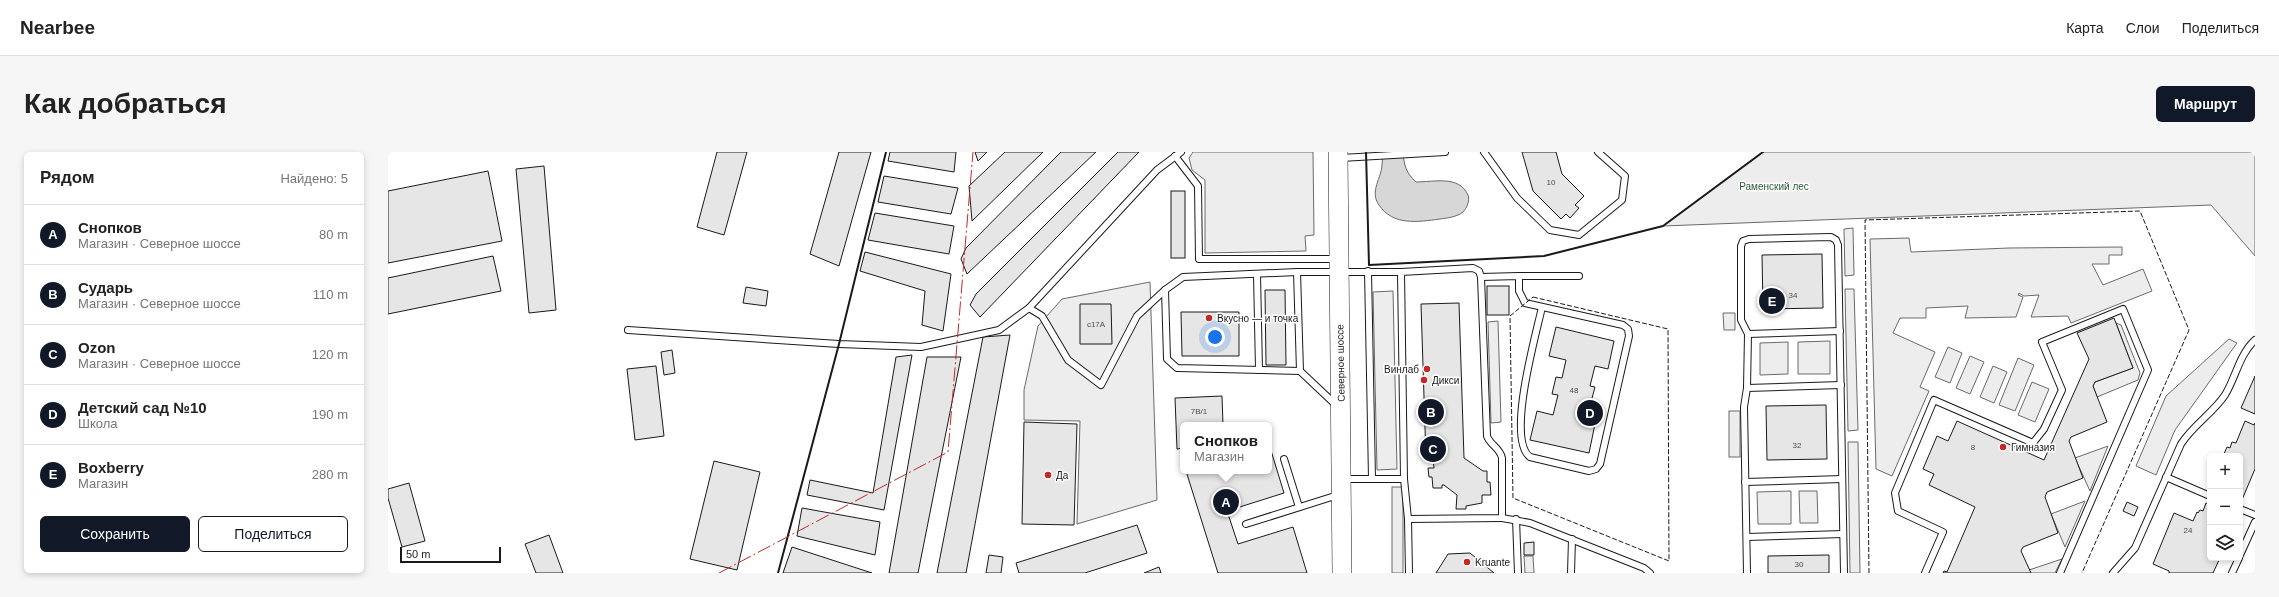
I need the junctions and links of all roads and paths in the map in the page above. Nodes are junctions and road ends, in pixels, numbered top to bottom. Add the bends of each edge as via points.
1 (1181, 152) edge
2 (1445, 152) edge
3 (1484, 152) edge
4 (1598, 152) edge
5 (1338, 155) edge
6 (1175, 156) junction
7 (1339, 264) junction
8 (1368, 271) junction
9 (1297, 272) junction
10 (1401, 272) junction
11 (1257, 274) junction
12 (1481, 276) junction
13 (1519, 276) junction
14 (1579, 276) dead end
15 (1165, 290) junction
16 (1542, 307) junction
17 (1029, 308) junction
18 (628, 330) dead end
19 (1840, 331) junction
20 (1748, 334) junction
21 (2255, 340) edge
22 (1259, 370) junction
23 (1300, 371) junction
24 (1841, 385) junction
25 (1748, 388) junction
26 (1340, 410) junction
27 (1284, 459) dead end
28 (2166, 477) junction
29 (1404, 478) junction
30 (1372, 479) junction
31 (1842, 479) junction
32 (1745, 482) junction
33 (1341, 486) junction
34 (2207, 495) edge
35 (1299, 507) junction
36 (2243, 510) edge
37 (2255, 516) edge
38 (1502, 518) junction
39 (1408, 519) junction
40 (1516, 520) junction
41 (2255, 522) edge
42 (1246, 524) dead end
43 (1843, 534) junction
44 (1747, 537) junction
45 (1572, 540) junction
46 (2243, 548) edge
47 (2237, 561) edge
48 (1342, 573) edge
49 (1409, 573) edge
50 (1518, 573) edge
51 (1571, 573) edge
52 (1650, 573) edge
53 (1748, 573) edge
54 (1844, 573) edge
55 (1926, 573) edge
56 (2060, 573) edge
57 (2113, 573) edge
58 (2232, 573) edge

1 - 6 lane
2 - 5 lane via 1376,156
3 - 4 lane via 1517,198 1550,230 1579,235 1622,200 1625,176
5 - 7 main road, Северное шоссе
6 - 7 lane via 1198,186 1199,259
6 - 17 lane via 1157,170
7 - 8 lane
7 - 9 lane
7 - 26 main road, Северное шоссе
8 - 10 lane
8 - 30 lane
9 - 11 lane
9 - 23 lane
10 - 12 lane via 1473,268 1479,271
10 - 29 lane
11 - 15 lane via 1183,278
11 - 22 lane
12 - 13 lane
12 - 38 lane via 1487,436 1502,458
13 - 14 lane
13 - 16 lane via 1519,291 1525,303
15 - 17 lane via 1138,316 1101,385 1068,360 1042,316
15 - 22 lane via 1167,359 1177,368
16 - 16 lane via 1623,325 1628,329 1629,336 1600,464 1590,471 1530,457 1524,450 1521,402
17 - 18 lane via 999,330 921,347
19 - 20 lane
19 - 20 lane via 1836,240 1831,237 1749,239 1743,241 1741,246 1741,320
19 - 24 lane
20 - 25 lane
21 - 28 lane via 2247,348 2224,396 2184,439
22 - 23 lane
23 - 26 lane
24 - 25 lane
24 - 31 lane
25 - 32 lane via 1744,407
26 - 33 main road, Северное шоссе
27 - 35 lane
28 - 34 lane
28 - 57 lane via 2136,548
29 - 30 lane
29 - 39 lane
30 - 33 lane
31 - 32 lane
31 - 43 lane
32 - 44 lane
33 - 35 lane
33 - 48 main road, Северное шоссе
35 - 42 lane
36 - 37 lane
38 - 39 lane
38 - 40 lane
39 - 49 lane
40 - 45 lane
40 - 50 lane
41 - 46 lane
43 - 44 lane
43 - 54 lane
44 - 53 lane
45 - 51 lane
45 - 52 lane via 1644,568
47 - 58 lane
55 - 56 lane via 1943,532 1898,511 1895,494 1934,400 2034,443 2044,429 2062,390 2042,342 2123,309 2148,370

